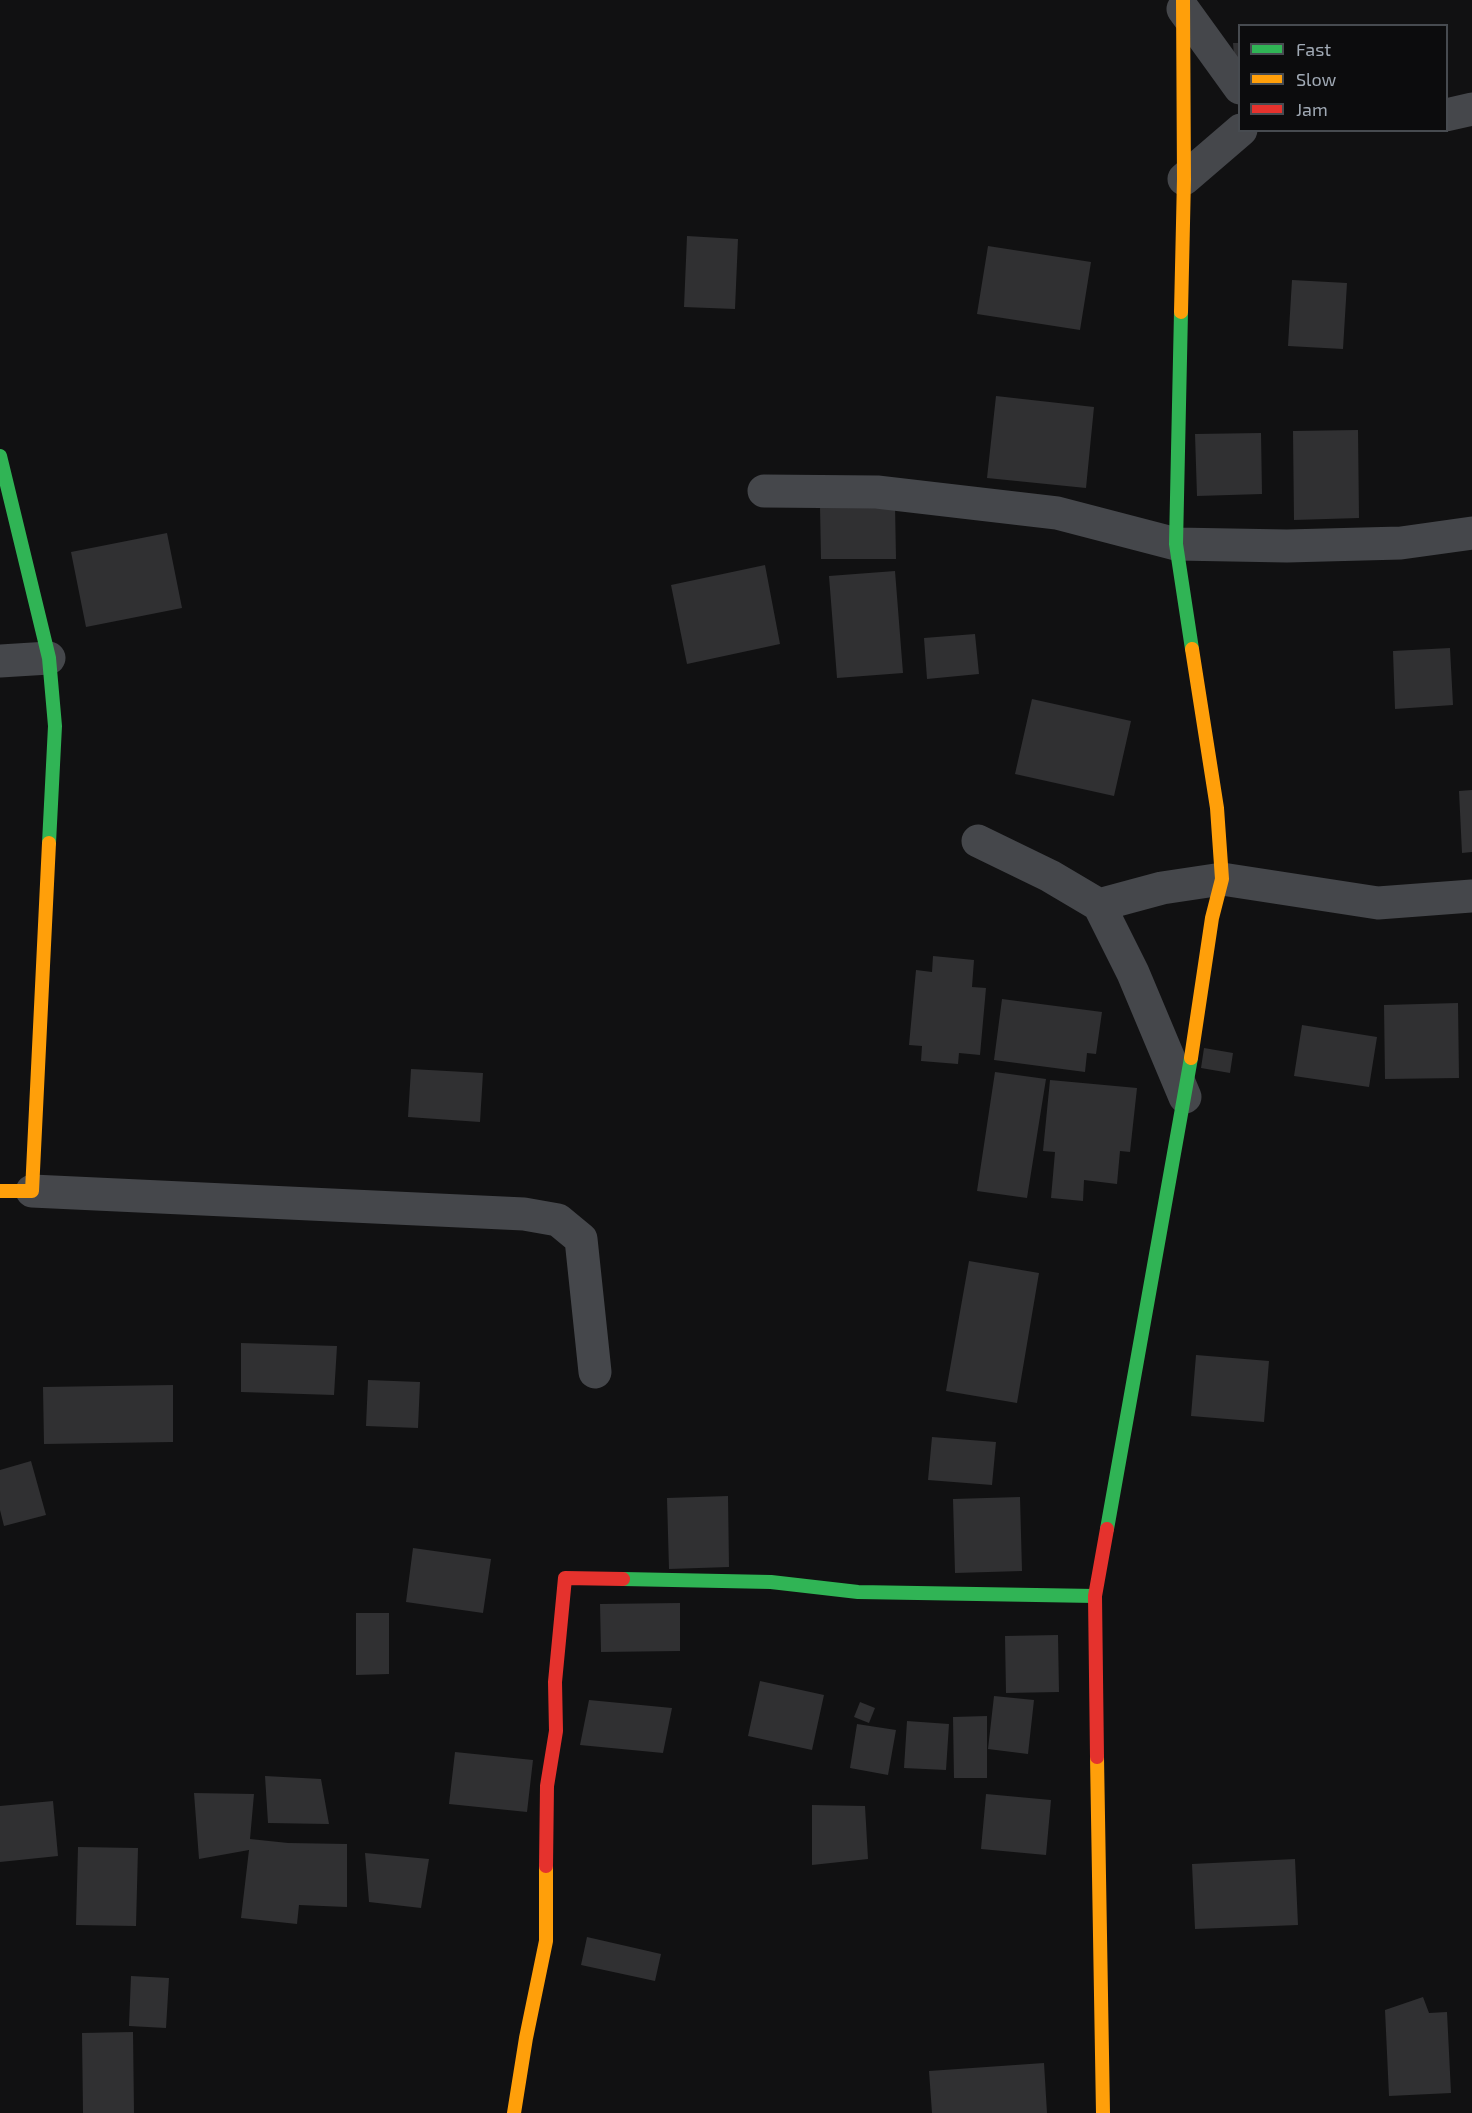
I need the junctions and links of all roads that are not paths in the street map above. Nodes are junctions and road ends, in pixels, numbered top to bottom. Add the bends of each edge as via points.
1 (1183, 4) edge
2 (1238, 86) edge
3 (1472, 109) edge
4 (1448, 115) edge
5 (1238, 132) edge
6 (1184, 179) junction
7 (0, 456) edge
8 (764, 491) dead end
9 (1472, 533) edge
10 (1176, 544) junction
11 (49, 658) junction
12 (0, 661) edge
13 (978, 841) dead end
14 (1222, 879) junction
15 (1472, 896) edge
16 (1099, 904) junction
17 (1185, 1096) junction
18 (0, 1191) edge
19 (32, 1191) junction
20 (595, 1372) dead end
21 (1095, 1596) junction
22 (514, 2113) edge
23 (1103, 2113) edge

1 - 2 street
1 - 6 street
3 - 4 street
5 - 6 street
6 - 10 street
7 - 11 street
8 - 10 street via 877,492 1057,513
9 - 10 street via 1401,543
10 - 14 street via 1217,807
11 - 12 street
11 - 19 street via 55,726
13 - 16 street
14 - 15 street via 1378,903
14 - 16 street via 1162,888
14 - 17 street via 1212,918
16 - 17 street
17 - 21 street
18 - 19 street
19 - 20 street via 524,1214 558,1220 581,1239
21 - 22 street via 858,1592 771,1582 565,1578 555,1682 556,1731 547,1786 546,1941
21 - 23 street

